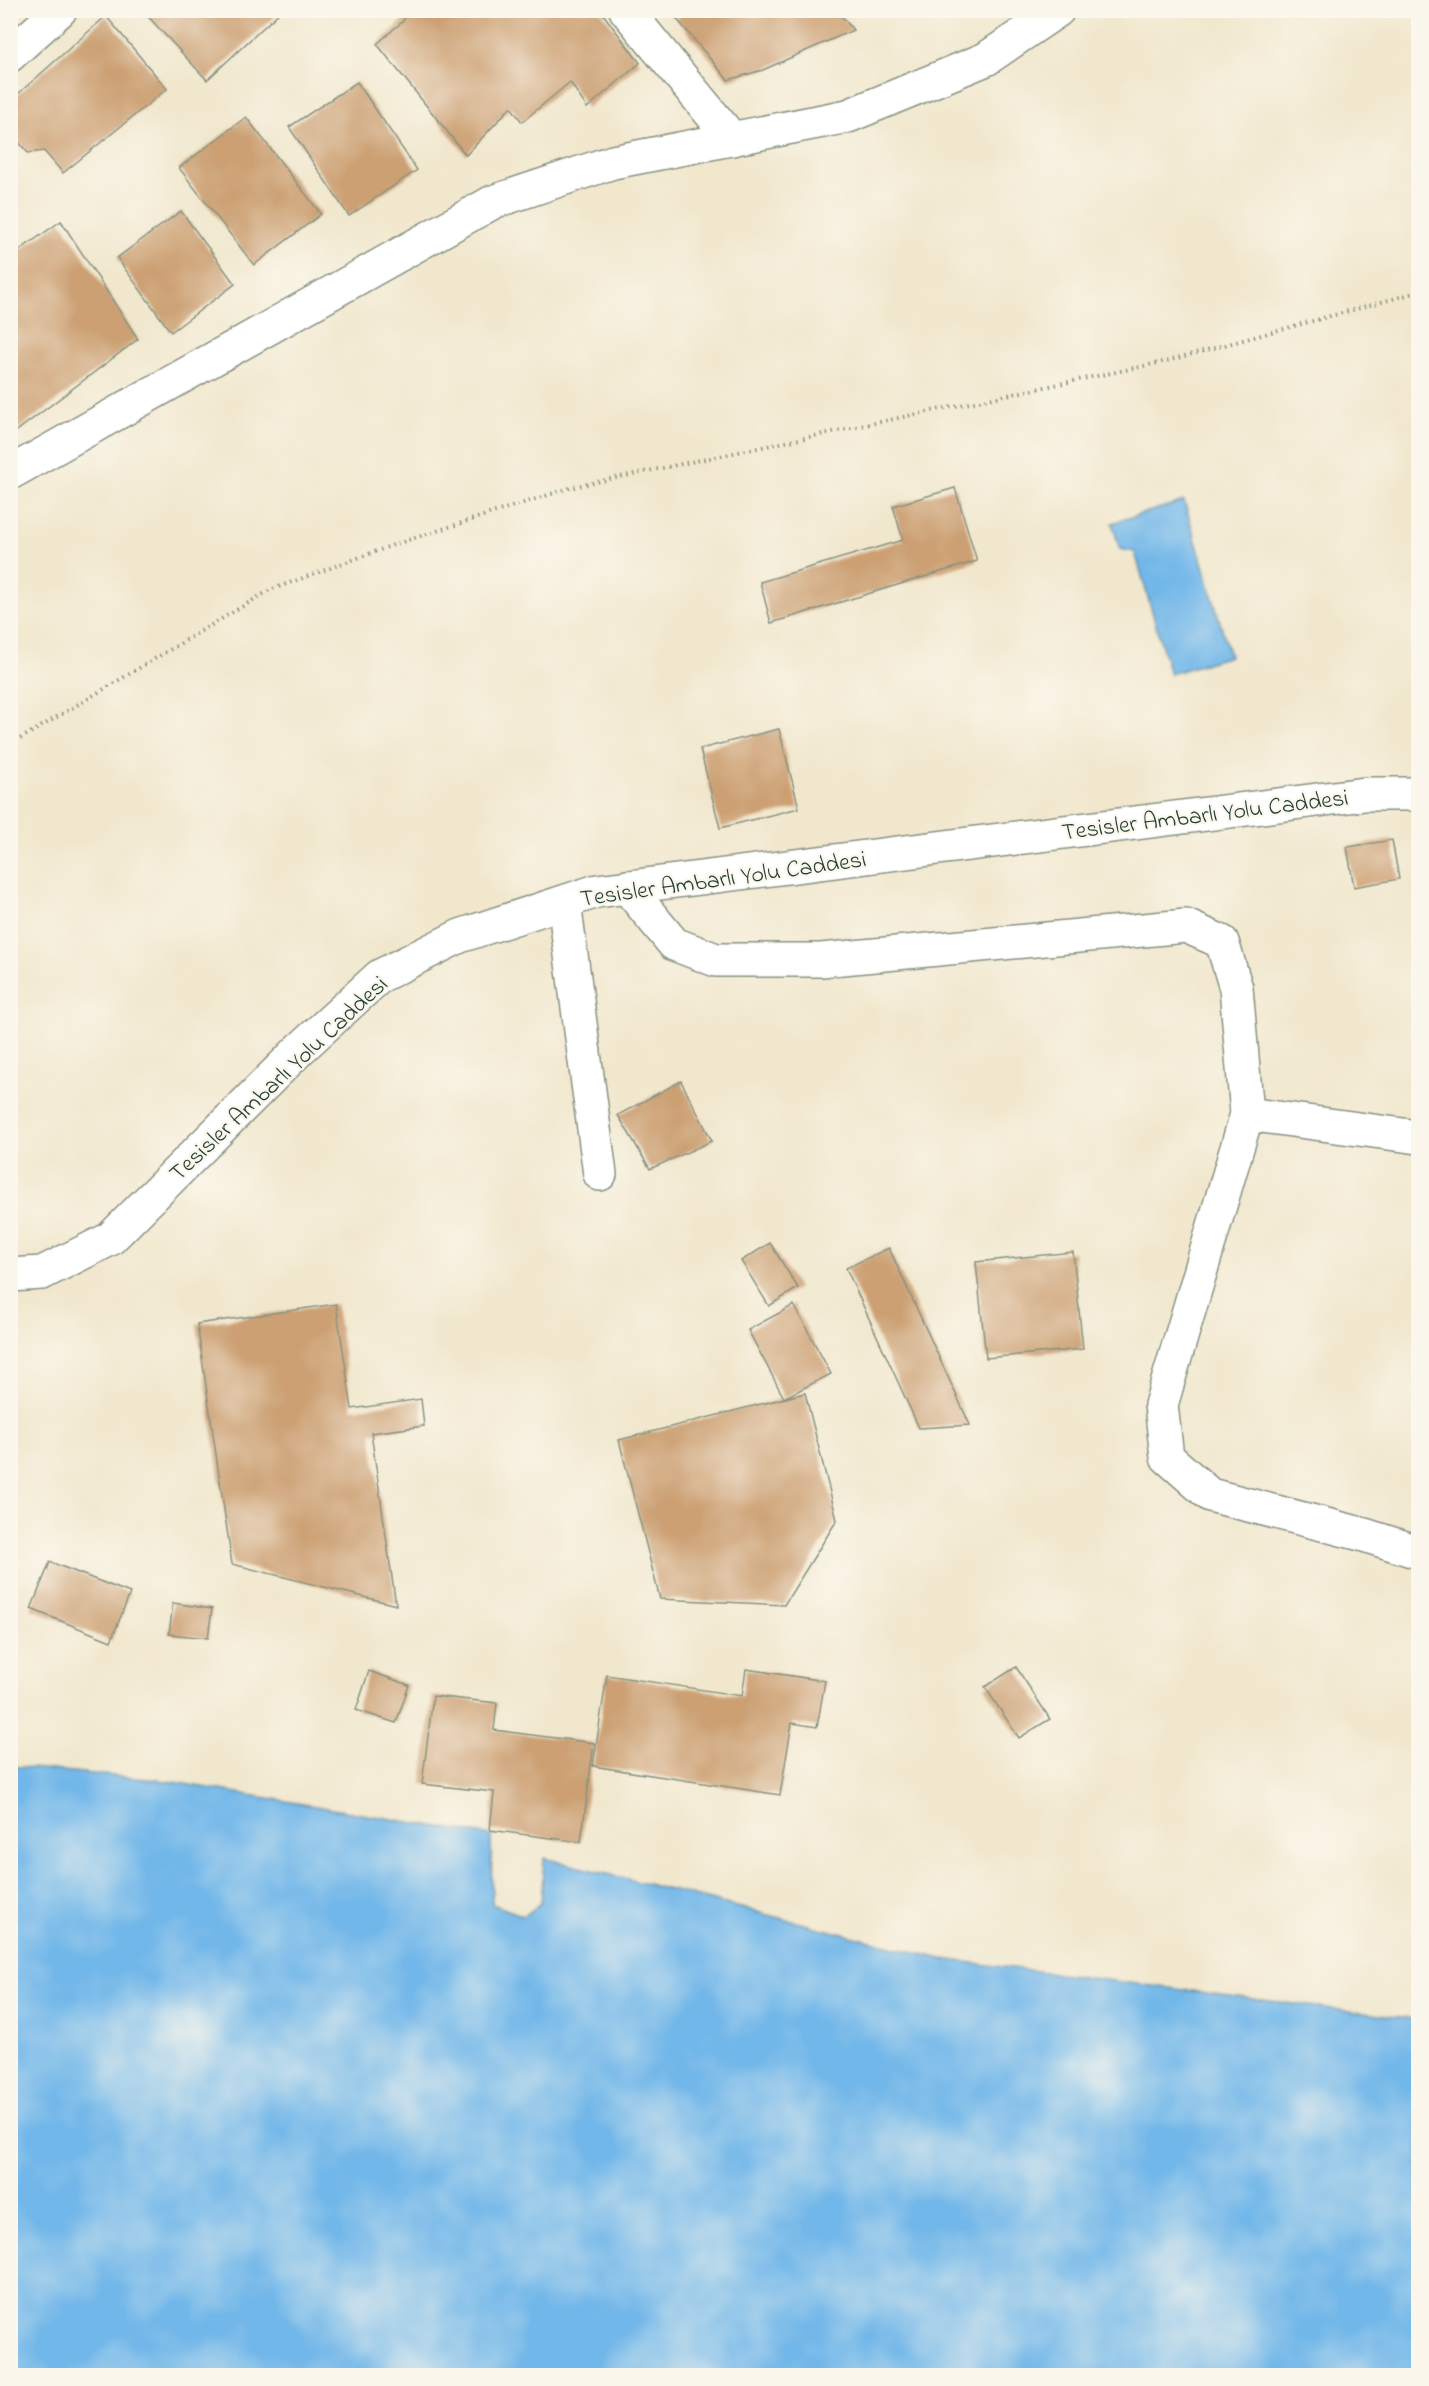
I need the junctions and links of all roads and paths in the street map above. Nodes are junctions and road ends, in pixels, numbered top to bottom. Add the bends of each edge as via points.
1 (60, 10) edge
2 (626, 10) edge
3 (1058, 10) edge
4 (10, 55) edge
5 (732, 139) junction
6 (1419, 292) edge
7 (10, 473) edge
8 (10, 745) edge
9 (1419, 794) edge
10 (627, 887) junction
11 (564, 902) junction
12 (1247, 1114) junction
13 (1419, 1137) edge
14 (600, 1173) dead end
15 (10, 1275) edge
16 (1419, 1552) edge

1 - 4 street
2 - 5 street
3 - 5 street via 986,59 848,116
5 - 7 street via 613,162 493,202
6 - 8 path via 1163,362 573,487 270,590
9 - 10 street, Tesisler Ambarlı Yolu Caddesi via 1365,794
10 - 11 street, Tesisler Ambarlı Yolu Caddesi via 597,891
10 - 12 street via 674,944 716,960 820,960 1186,926 1222,942 1236,988
11 - 14 street
11 - 15 street, Tesisler Ambarlı Yolu Caddesi via 460,936 380,976 299,1050 110,1239 42,1273
12 - 13 street
12 - 16 street via 1161,1405 1167,1457 1210,1495

